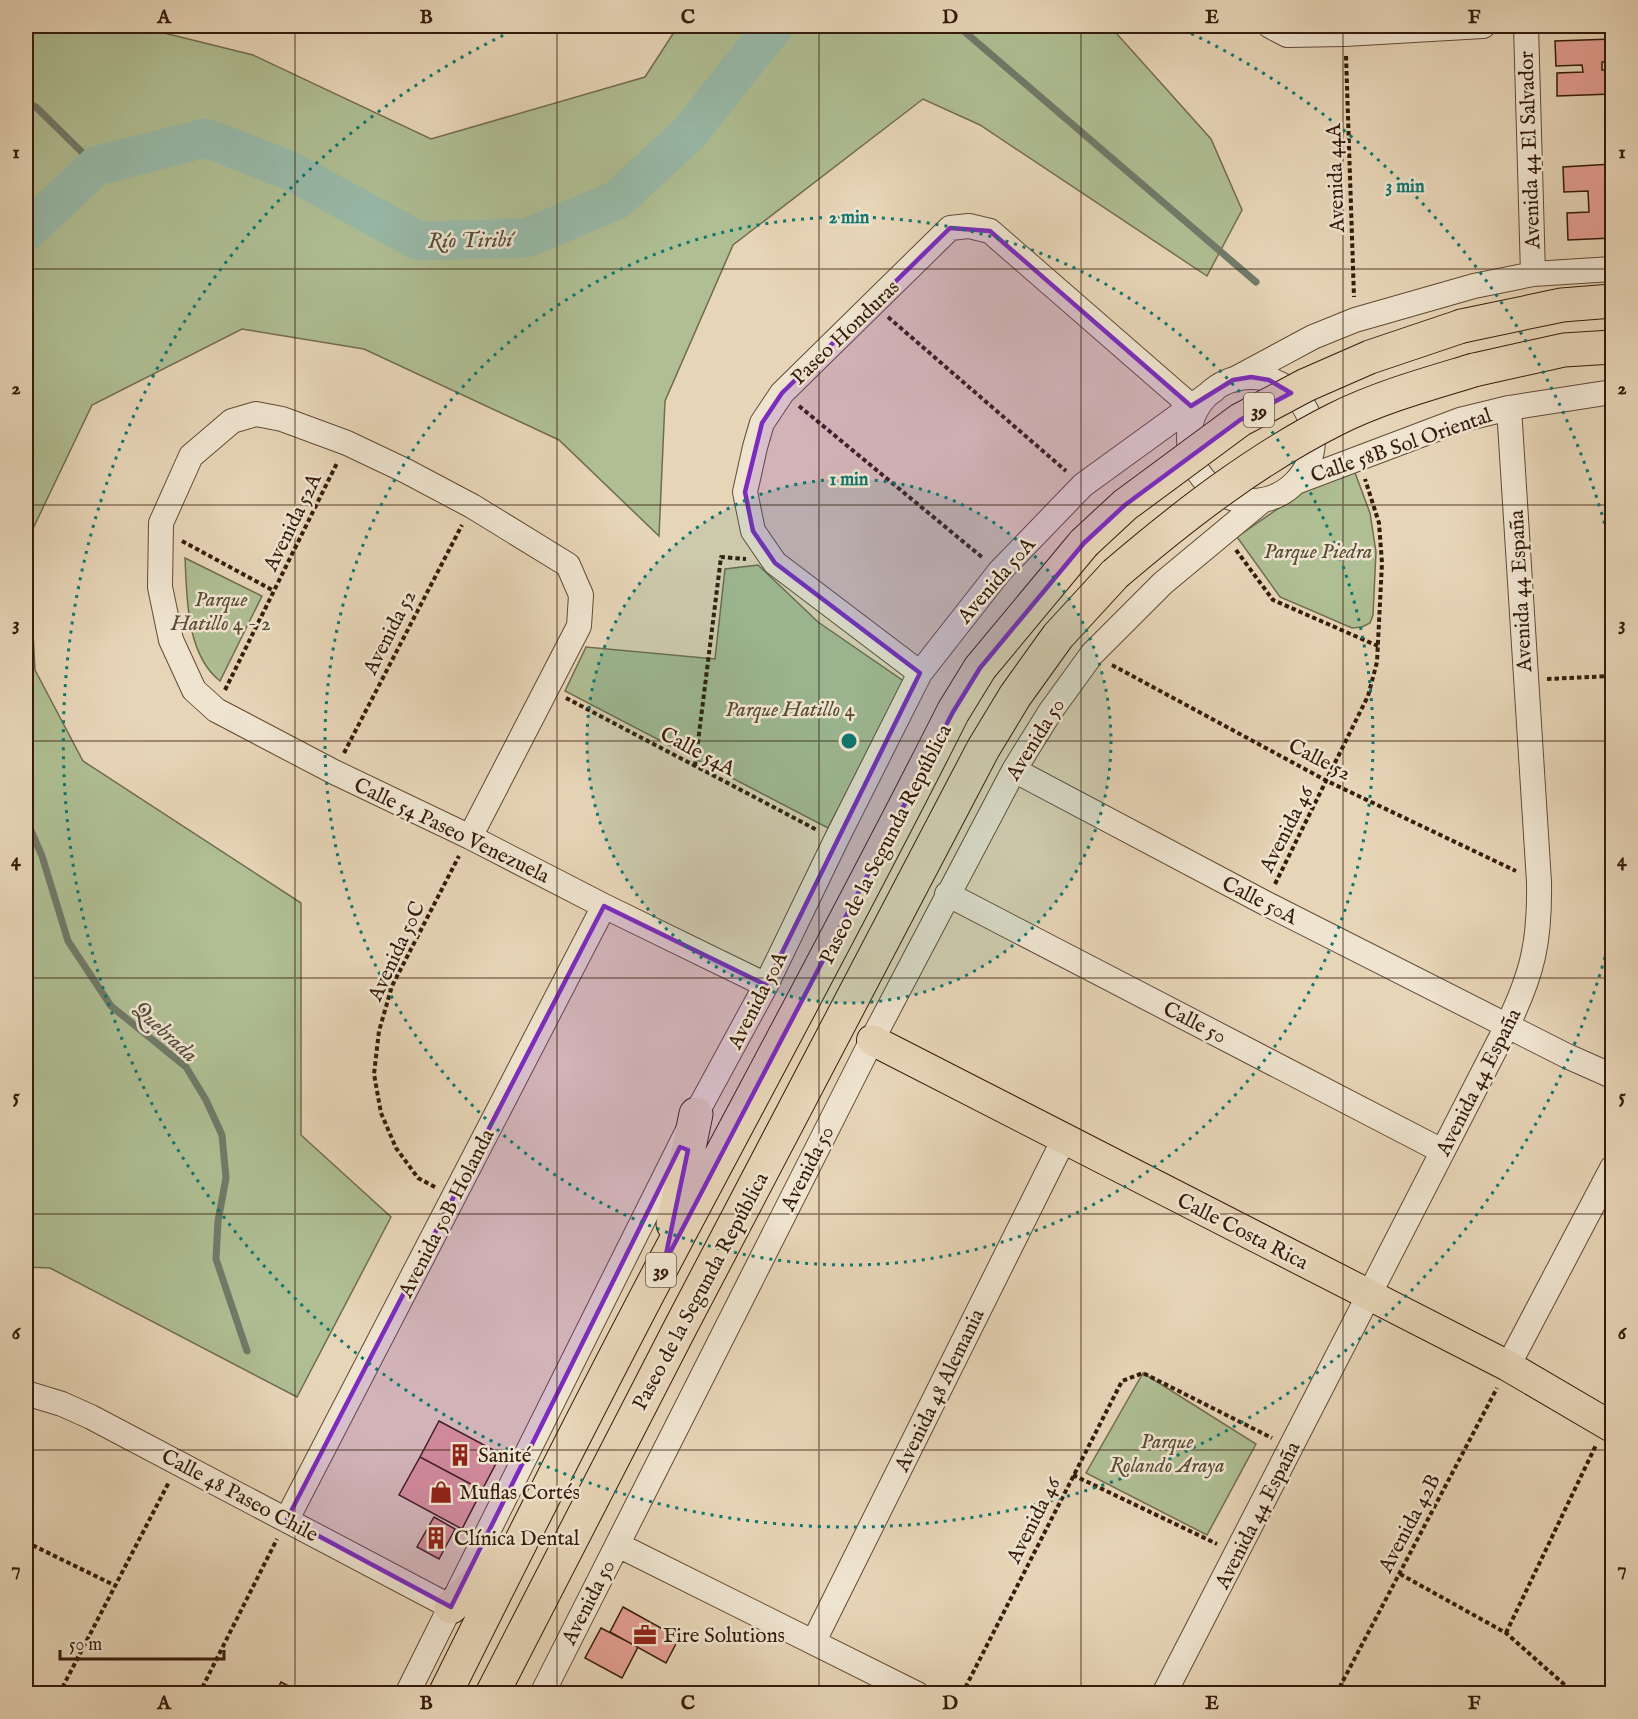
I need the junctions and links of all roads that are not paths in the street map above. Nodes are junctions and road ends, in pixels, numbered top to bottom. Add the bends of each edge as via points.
1 (1270, 26) edge
2 (1483, 26) edge
3 (1526, 26) edge
4 (1612, 269) edge
5 (1533, 274) junction
6 (1612, 301) edge
7 (1612, 347) edge
8 (1223, 385) junction
9 (1612, 392) edge
10 (1191, 406) junction
11 (1509, 408) junction
12 (1296, 482) junction
13 (1263, 500) junction
14 (920, 673) junction
15 (1014, 770) junction
16 (470, 837) junction
17 (947, 894) junction
18 (604, 906) junction
19 (766, 985) junction
20 (1507, 1026) junction
21 (872, 1040) junction
22 (1612, 1076) edge
23 (696, 1114) junction
24 (1064, 1139) junction
25 (1442, 1151) junction
26 (1612, 1168) edge
27 (1603, 1208) edge
28 (664, 1264) junction
29 (1369, 1295) junction
30 (1508, 1366) junction
31 (26, 1393) edge
32 (1610, 1425) edge
33 (287, 1519) junction
34 (523, 1537) junction
35 (618, 1545) junction
36 (451, 1607) junction
37 (814, 1641) junction
38 (497, 1687) edge
39 (407, 1694) edge
40 (445, 1694) edge
41 (542, 1694) edge
42 (917, 1694) edge
43 (1164, 1694) edge

1 - 2 street via 1287,35
3 - 5 street, Avenida 44 El Salvador
4 - 5 street, Avenida 50A
5 - 8 street, Avenida 50A via 1474,286 1355,320 1313,337
6 - 28 highway, Paseo de la Segunda República / 39, bridge via 1562,305 1462,326 1370,357 1306,385 1240,420 1125,505 1084,543 980,668 953,712
7 - 38 highway, Paseo de la Segunda República / 39, bridge via 1564,350 1474,370 1338,418 1282,448 1162,534 1115,574 1058,636 983,749
8 - 10 street, Avenida 50A
8 - 12 street via 1251,377 1269,380 1285,387 1299,400 1313,432 1312,450
8 - 13 street via 1200,405 1191,424 1194,465 1206,482 1223,495 1243,501
9 - 11 street, Calle 58B Sol Oriental
10 - 14 street, Avenida 50A via 1083,485 1000,572
10 - 14 street, Paseo Honduras via 990,231 969,226 950,228 782,393 762,423 750,470 746,492 753,531 775,563
11 - 12 street, Calle 58B Sol Oriental via 1460,420
11 - 20 street, Avenida 44 España via 1540,920 1523,993
12 - 13 street
13 - 15 street, Avenida 50 via 1164,583 1092,654
14 - 19 street, Avenida 50A
15 - 17 street, Avenida 50
15 - 20 street, Calle 50A
16 - 16 street, Calle 54 Paseo Venezuela via 579,626 581,595 568,565 472,506 347,443 282,419 256,414 232,421 191,456 161,523 160,587 171,640 194,690 216,710
16 - 18 street, Calle 54 Paseo Venezuela
17 - 21 street, Avenida 50
17 - 25 street, Calle 50
18 - 19 street, Calle 54 Paseo Venezuela
18 - 33 street, Avenida 50B Holanda
19 - 23 street, Avenida 50A
20 - 22 street, Calle 50A
20 - 25 street, Avenida 44 España
21 - 24 main road, Calle Costa Rica
21 - 35 street, Avenida 50
23 - 28 highway
23 - 36 street, Avenida 50A
24 - 29 main road, Calle Costa Rica
24 - 37 street, Avenida 48 Alemania
25 - 29 street, Avenida 44 España
26 - 27 street
27 - 30 street
28 - 34 highway, Paseo de la Segunda República / 39
29 - 30 main road, Calle Costa Rica
29 - 43 street, Avenida 44 España
30 - 32 main road, Calle Costa Rica
31 - 33 street, Calle 48 Paseo Chile via 62,1404
33 - 36 street, Calle 48 Paseo Chile
34 - 36 highway
34 - 40 highway, Paseo de la Segunda República / 39
35 - 37 street
35 - 41 street, Avenida 50
36 - 39 street, Avenida 50A
37 - 42 street

